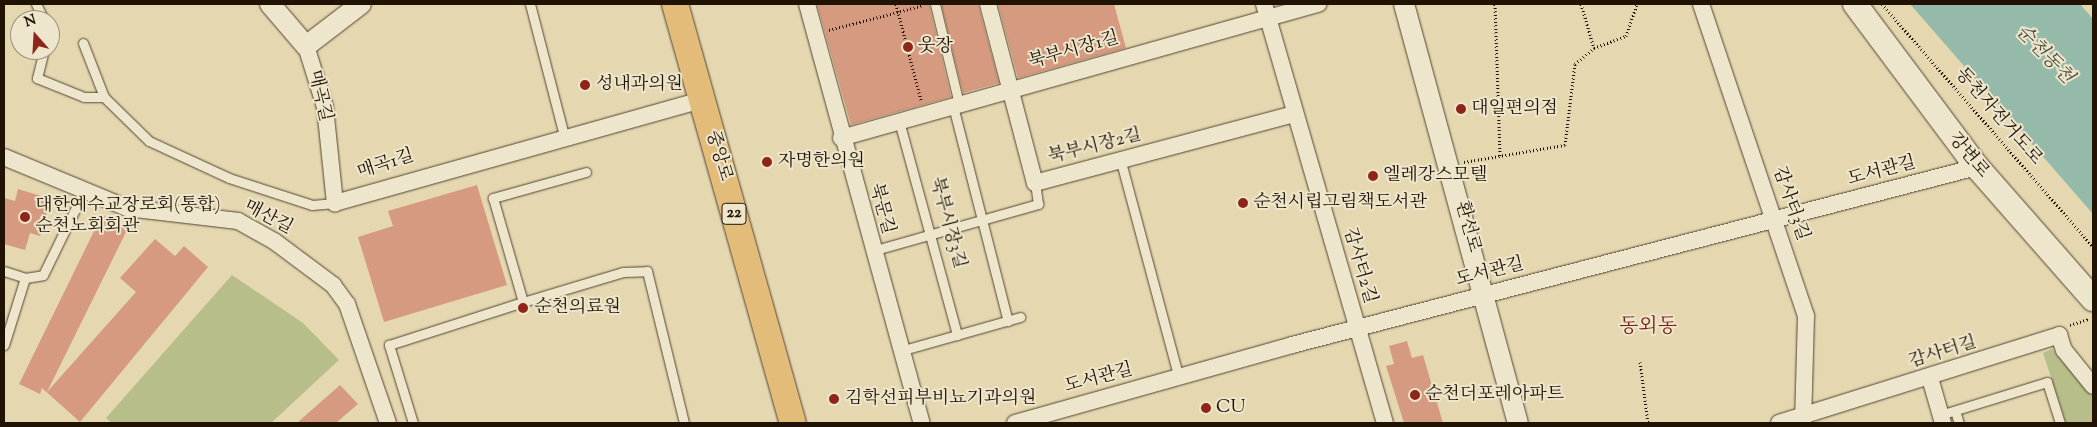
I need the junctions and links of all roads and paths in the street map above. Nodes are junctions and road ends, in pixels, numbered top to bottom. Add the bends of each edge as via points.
1 (270, 4) edge
2 (361, 4) edge
3 (530, 4) edge
4 (675, 4) edge
5 (807, 4) edge
6 (896, 4) edge
7 (930, 4) edge
8 (935, 4) edge
9 (988, 4) edge
10 (1319, 4) edge
11 (1404, 4) edge
12 (1494, 4) edge
13 (1580, 4) edge
14 (1637, 4) edge
15 (1701, 4) edge
16 (1855, 4) edge
17 (1882, 4) edge
18 (1266, 11) edge
19 (898, 12) junction
20 (815, 34) junction
21 (83, 43) dead end
22 (306, 46) junction
23 (1594, 48) junction
24 (42, 60) edge
25 (1011, 89) junction
26 (104, 98) junction
27 (702, 100) junction
28 (956, 105) junction
29 (924, 114) junction
30 (1295, 114) junction
31 (899, 121) junction
32 (841, 138) junction
33 (565, 139) junction
34 (1500, 156) junction
35 (4, 157) edge
36 (1121, 162) junction
37 (1451, 166) junction
38 (1976, 166) junction
39 (586, 172) dead end
40 (1035, 183) junction
41 (84, 191) junction
42 (335, 202) junction
43 (1775, 222) junction
44 (982, 223) junction
45 (930, 235) junction
46 (2093, 248) edge
47 (872, 251) junction
48 (4, 271) edge
49 (25, 278) junction
50 (1485, 294) junction
51 (2093, 299) edge
52 (523, 302) junction
53 (2093, 316) edge
54 (1020, 317) dead end
55 (1008, 321) junction
56 (1357, 329) junction
57 (957, 335) junction
58 (2059, 335) junction
59 (4, 345) edge
60 (900, 351) junction
61 (1640, 362) dead end
62 (1179, 378) junction
63 (1930, 378) junction
64 (2093, 386) edge
65 (1946, 416) edge
66 (796, 419) edge
67 (1038, 420) edge
68 (1803, 420) edge
69 (388, 423) edge
70 (413, 423) edge
71 (684, 423) edge
72 (922, 423) edge
73 (1016, 423) edge
74 (1385, 423) edge
75 (1518, 423) edge
76 (1648, 423) edge
77 (1779, 423) edge
78 (1959, 423) edge
79 (2060, 423) edge

1 - 22 street, 매곡길
2 - 22 street
3 - 33 lane
4 - 27 main road, 중앙로 / 22
5 - 20 street, 북문길
6 - 19 path
7 - 19 path
8 - 28 lane, 북부시장3길
9 - 25 street
10 - 18 street, 북부시장1길
11 - 37 street, 환선로
12 - 34 path
13 - 23 path
14 - 23 path via 1626,36
15 - 43 street, 감사터3길
16 - 38 main road, 강변로
17 - 46 path, 동천자전거도로
18 - 25 street, 북부시장1길
18 - 30 street, 감사터2길
19 - 20 path
19 - 29 path
20 - 32 street, 북문길
21 - 26 lane, 매곡1길
22 - 42 street, 매곡길 via 324,106
23 - 34 path via 1572,69 1571,119 1564,145
24 - 26 lane via 38,78 84,97
25 - 28 street, 북부시장1길
25 - 40 street
26 - 42 lane, 매곡1길 via 149,141 229,178 312,205
27 - 33 street, 매곡1길
27 - 66 main road, 중앙로 / 22
28 - 29 street, 북부시장1길
28 - 44 lane, 북부시장3길
29 - 31 street, 북부시장1길
30 - 36 street, 북부시장2길
30 - 56 street, 감사터2길
31 - 32 street, 북부시장1길
31 - 45 lane, 북부시장3길
32 - 47 street, 북문길
33 - 42 street, 매곡1길
34 - 37 path
35 - 41 street, 매산길
36 - 40 street, 북부시장2길
36 - 62 lane
37 - 50 street, 환선로
38 - 43 street, 도서관길
38 - 51 main road, 강변로
39 - 52 lane via 493,198
40 - 44 lane, 북부시장2길 via 1038,204
41 - 49 lane via 43,275
41 - 69 street, 매산길 via 127,208 238,221 333,285 347,304
43 - 50 street, 도서관길
43 - 68 street, 감사터3길 via 1808,333
44 - 45 lane, 북부시장2길
44 - 55 lane, 북부시장3길
45 - 47 lane, 북부시장2길
45 - 57 lane, 북부시장3길
47 - 60 street, 북문길
48 - 49 lane
49 - 59 lane
50 - 56 street, 도서관길
50 - 75 street, 환선로
52 - 70 lane via 389,345
52 - 71 lane via 623,272 647,272
53 - 58 path
54 - 55 lane
55 - 57 lane
56 - 62 street, 도서관길
56 - 74 street, 감사터2길
57 - 60 lane
58 - 63 street, 감사터길
58 - 64 street via 2064,350
60 - 72 street, 북문길
61 - 76 path
62 - 67 street, 도서관길
63 - 65 street
63 - 68 street, 감사터길
65 - 78 lane
65 - 79 lane via 2046,382
67 - 73 street, 도서관길
68 - 77 street, 감사터길

